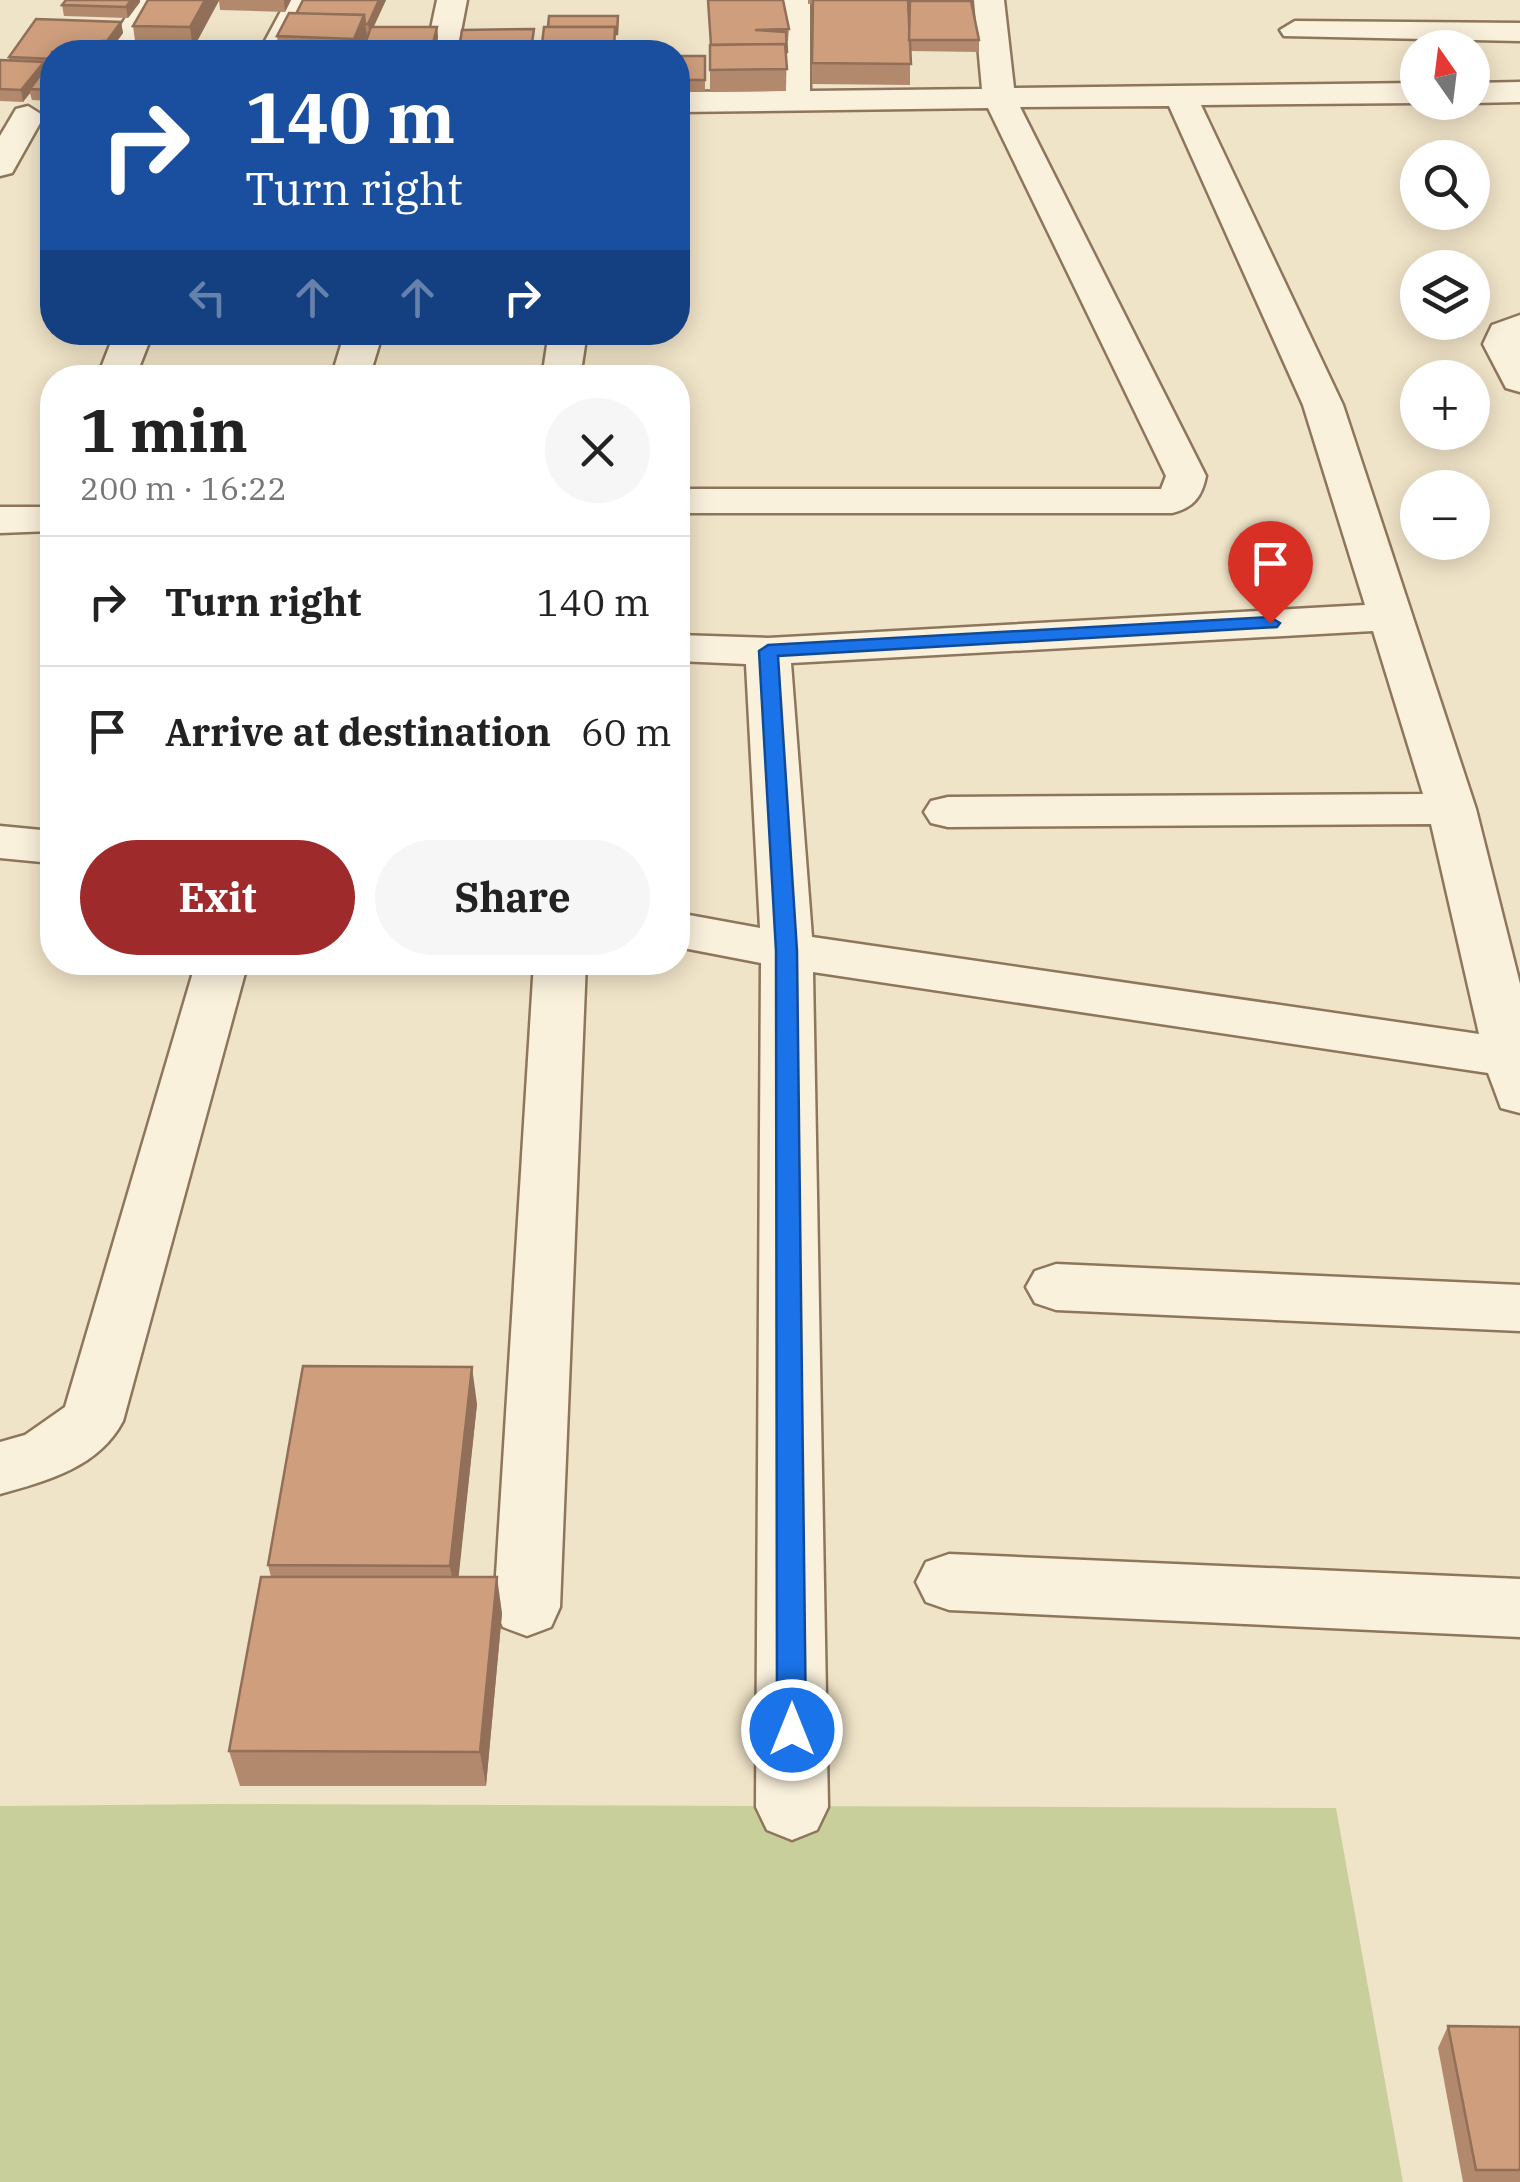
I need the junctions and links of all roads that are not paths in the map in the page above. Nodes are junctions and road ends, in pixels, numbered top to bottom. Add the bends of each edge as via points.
1 (152, 0) edge
2 (302, 0) edge
3 (452, 0) edge
4 (795, 0) edge
5 (989, 0) edge
6 (1506, 0) edge
7 (1295, 30) dead end
8 (1520, 31) edge
9 (126, 40) edge
10 (280, 40) edge
11 (444, 40) edge
12 (1520, 92) edge
13 (1400, 93) edge
14 (1490, 93) edge
15 (1180, 95) junction
16 (999, 97) junction
17 (794, 100) junction
18 (690, 102) edge
19 (27, 116) edge
20 (0, 166) edge
21 (1520, 326) edge
22 (1520, 380) edge
23 (690, 501) edge
24 (40, 518) edge
25 (0, 520) edge
26 (1388, 616) junction
27 (690, 648) edge
28 (768, 651) junction
29 (1452, 809) junction
30 (948, 812) dead end
31 (0, 842) edge
32 (40, 846) edge
33 (690, 932) edge
34 (787, 951) junction
35 (218, 975) edge
36 (559, 975) edge
37 (1518, 1071) edge
38 (1056, 1288) dead end
39 (1520, 1308) edge
40 (0, 1468) edge
41 (950, 1582) dead end
42 (527, 1608) dead end
43 (1520, 1608) edge
44 (792, 1807) dead end

1 - 9 street
2 - 10 street
3 - 11 street
4 - 17 street
5 - 16 street
6 - 8 street
7 - 8 street
12 - 14 street
13 - 15 street
15 - 16 street
15 - 26 street via 1323,405
16 - 17 street
16 - 23 street via 1186,476 1183,490 1172,501
17 - 18 street
19 - 20 street
21 - 22 street via 1504,333 1502,344
24 - 25 street
26 - 28 street
26 - 29 street
27 - 28 street
28 - 34 street
29 - 30 street
29 - 37 street
31 - 32 street
33 - 34 street
34 - 37 street
34 - 44 street
35 - 40 street via 92,1421 44,1456
36 - 42 street
38 - 39 street
41 - 43 street

